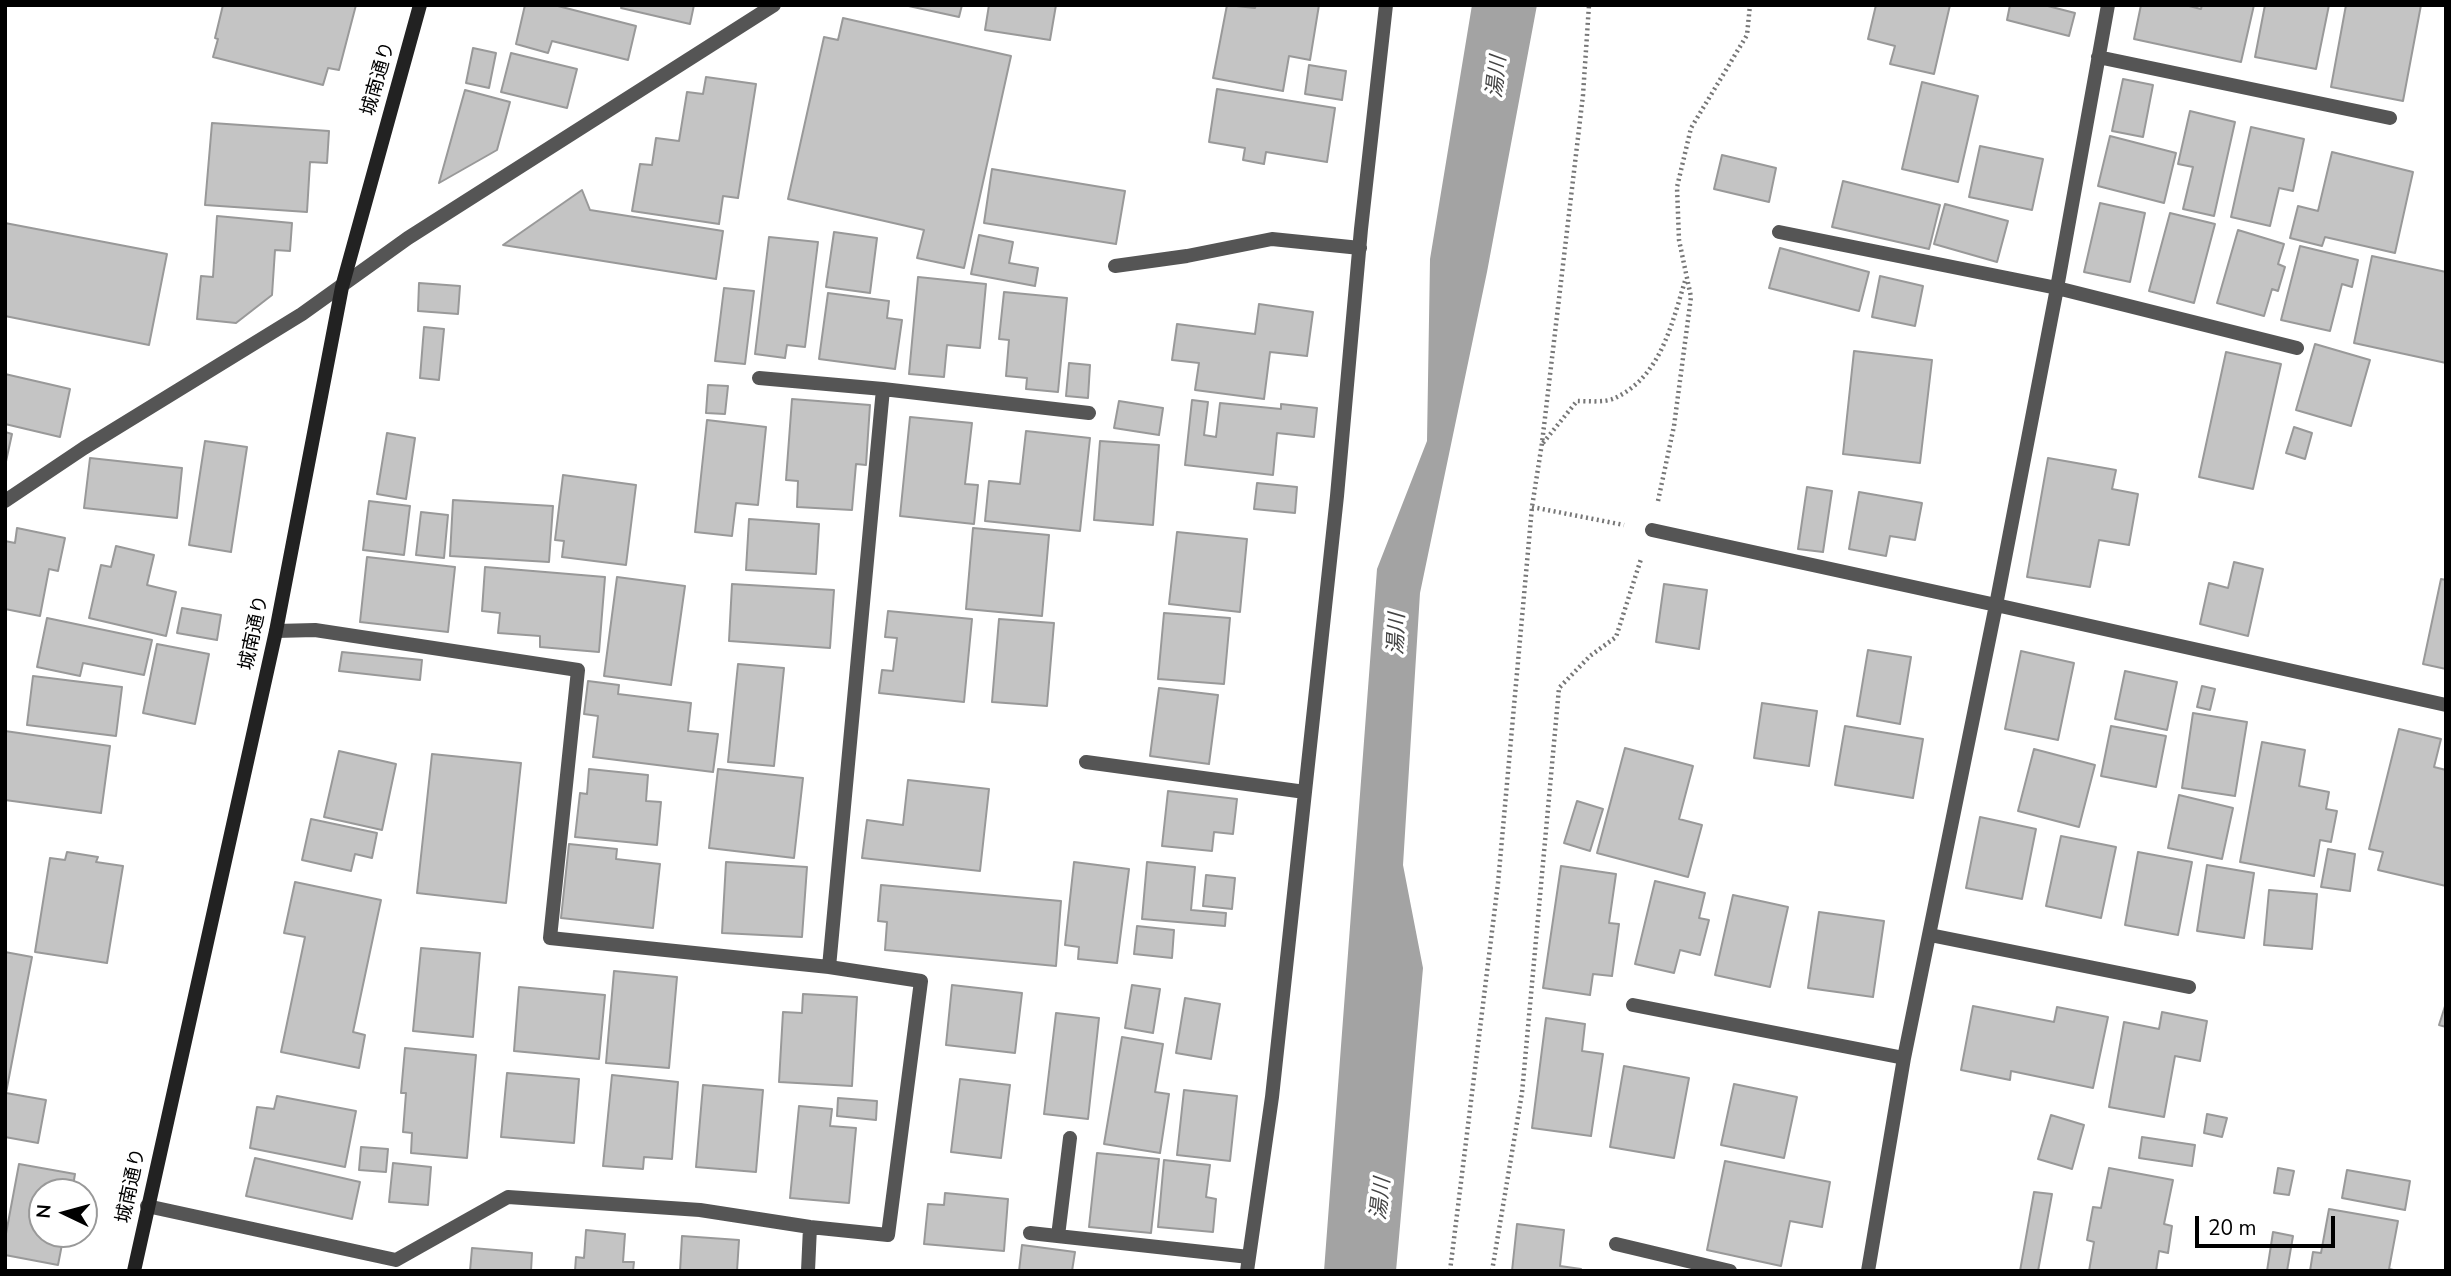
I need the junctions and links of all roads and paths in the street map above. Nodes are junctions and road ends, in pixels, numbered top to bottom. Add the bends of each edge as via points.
1 (420, 5) edge
2 (774, 5) edge
3 (1386, 5) edge
4 (1589, 5) edge
5 (1750, 5) edge
6 (2104, 6) edge
7 (2098, 57) junction
8 (2390, 118) dead end
9 (1779, 232) dead end
10 (1360, 248) junction
11 (1115, 266) dead end
12 (1686, 276) junction
13 (342, 287) junction
14 (2057, 288) junction
15 (2297, 348) dead end
16 (759, 378) dead end
17 (883, 389) junction
18 (1088, 413) dead end
19 (1542, 443) junction
20 (5, 501) edge
21 (1532, 507) junction
22 (1652, 530) junction
23 (1996, 605) junction
24 (276, 631) junction
25 (2446, 705) edge
26 (1086, 762) dead end
27 (1305, 792) junction
28 (1930, 935) junction
29 (829, 967) junction
30 (2189, 987) dead end
31 (1633, 1005) dead end
32 (1904, 1058) junction
33 (1070, 1138) dead end
34 (147, 1206) junction
35 (810, 1227) junction
36 (1030, 1233) dead end
37 (1058, 1236) junction
38 (1616, 1244) dead end
39 (1248, 1264) edge
40 (134, 1271) edge
41 (808, 1271) edge
42 (1450, 1271) edge
43 (1492, 1271) edge
44 (1730, 1271) edge
45 (1868, 1271) edge

1 - 13 main road, 城南通り
2 - 13 street via 408,238
3 - 10 street
4 - 19 path via 1583,95
5 - 12 path via 1747,35 1688,139 1677,187
6 - 7 street
7 - 8 street
7 - 14 street
9 - 14 street
10 - 11 street via 1272,239
10 - 27 street
12 - 19 path via 1659,358 1635,385 1613,399 1577,401
12 - 22 path via 1691,297 1687,337
13 - 20 street
13 - 24 main road, 城南通り
14 - 15 street
14 - 23 street
16 - 17 street
17 - 18 street
17 - 29 street
19 - 21 path
21 - 22 path
21 - 42 path via 1499,883
22 - 23 street
22 - 43 path via 1616,637 1559,688 1522,1093
23 - 25 street
23 - 28 street
24 - 29 street via 315,630 578,670 550,938
24 - 34 main road, 城南通り
26 - 27 street
27 - 39 street via 1272,1097
28 - 30 street
28 - 32 street
29 - 35 street via 921,981 888,1236
31 - 32 street
32 - 45 street
33 - 37 street
34 - 35 street via 396,1260 508,1197 700,1210
34 - 40 main road, 城南通り
35 - 41 street
36 - 37 street
37 - 39 street
38 - 44 street

